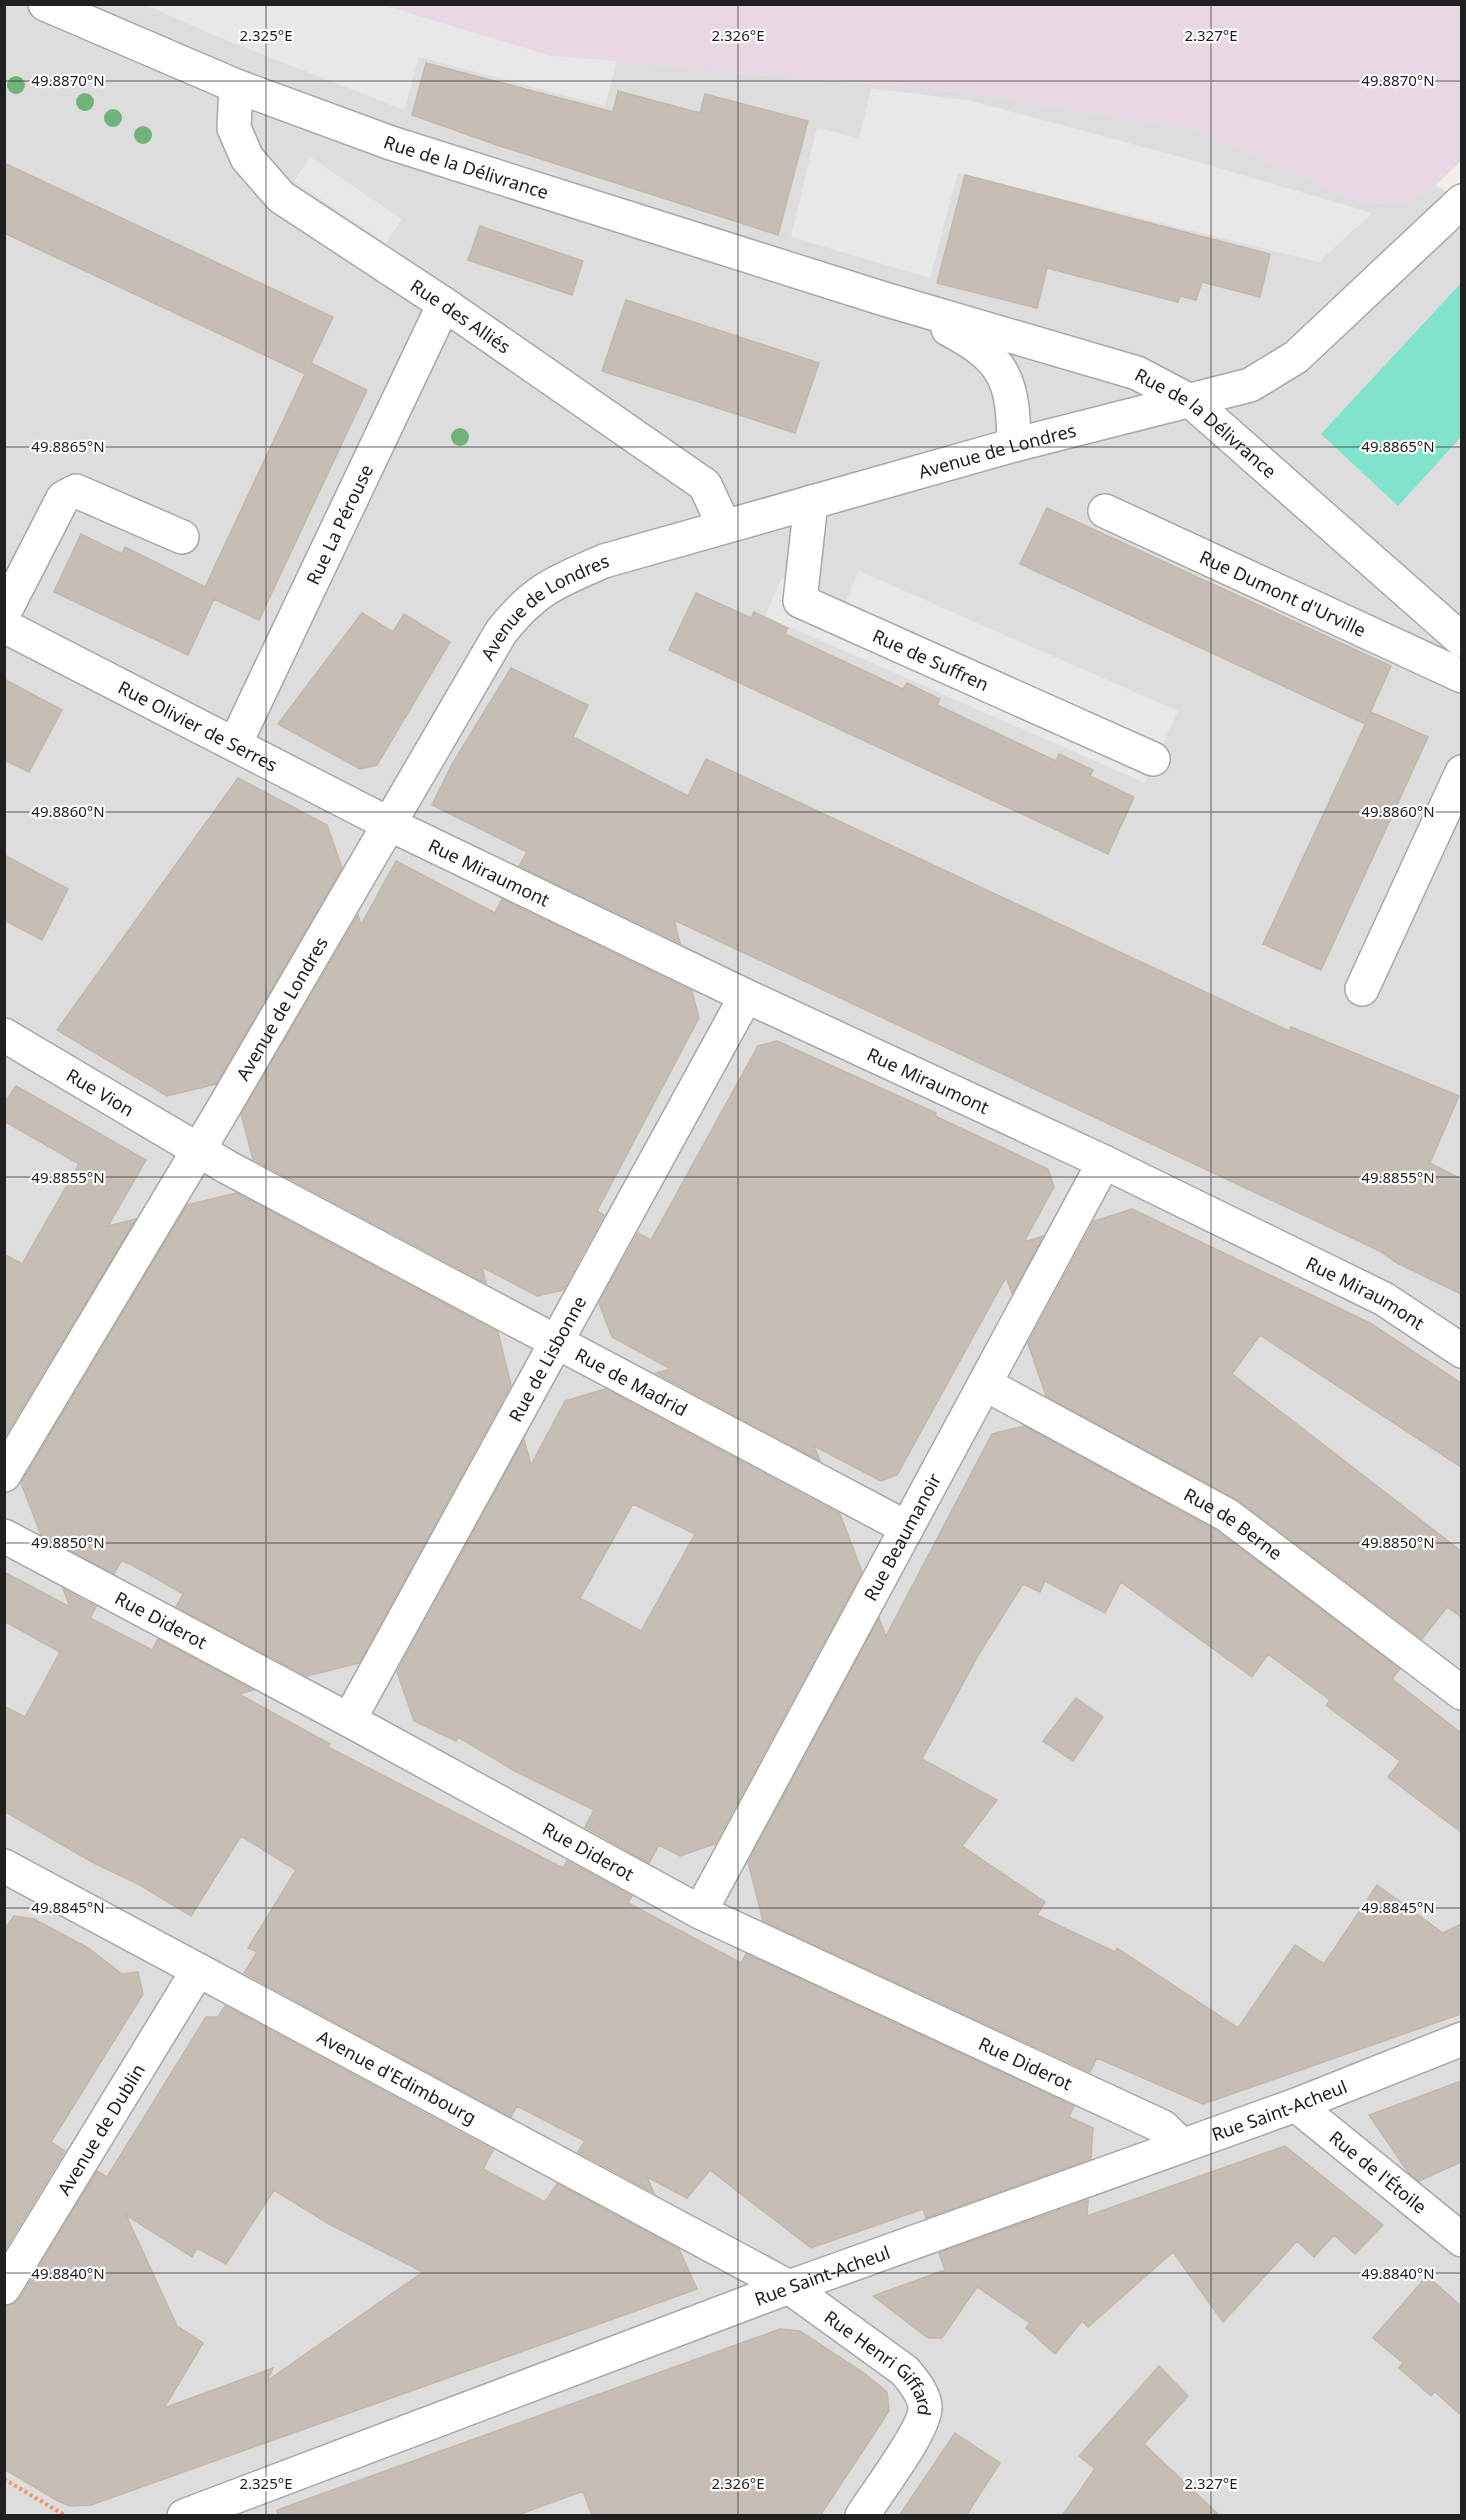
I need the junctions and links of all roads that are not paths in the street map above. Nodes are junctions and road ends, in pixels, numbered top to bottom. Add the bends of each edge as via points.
1 (45, 4) edge
2 (236, 86) junction
3 (1461, 201) edge
4 (896, 303) junction
5 (444, 304) junction
6 (1192, 402) junction
7 (1014, 445) junction
8 (811, 502) junction
9 (1105, 511) dead end
10 (724, 526) junction
11 (182, 537) dead end
12 (4, 613) edge
13 (4, 626) edge
14 (1461, 640) edge
15 (1461, 676) edge
16 (235, 744) junction
17 (1153, 759) dead end
18 (1461, 772) edge
19 (390, 824) junction
20 (1362, 990) dead end
21 (746, 996) junction
22 (4, 1035) edge
23 (196, 1150) junction
24 (1104, 1162) junction
25 (556, 1342) junction
26 (1461, 1351) edge
27 (985, 1384) junction
28 (4, 1475) edge
29 (907, 1528) junction
30 (4, 1536) edge
31 (1461, 1693) edge
32 (349, 1719) junction
33 (4, 1866) edge
34 (700, 1912) junction
35 (198, 1970) junction
36 (1461, 2039) edge
37 (1296, 2105) junction
38 (1182, 2146) junction
39 (1461, 2240) edge
40 (789, 2287) junction
41 (4, 2288) edge
42 (184, 2516) edge
43 (862, 2516) edge

1 - 2 street, Rue de la Délivrance
2 - 4 street, Rue de la Délivrance via 501,180
2 - 5 street, Rue des Alliés via 234,128 247,158 281,197
3 - 6 street, Avenue de Londres via 1296,357 1250,385
4 - 6 street, Rue de la Délivrance via 1137,373
4 - 7 street, Rue de la Délivrance via 985,352 1008,382 1014,411
5 - 10 street, Rue des Alliés via 705,484
5 - 16 street, Rue La Pérouse
6 - 7 street, Avenue de Londres
6 - 14 street, Rue de la Délivrance
7 - 8 street, Avenue de Londres
8 - 10 street, Avenue de Londres
8 - 17 street, Rue de Suffren via 800,602
9 - 15 street, Rue Dumont d'Urville
10 - 19 street, Avenue de Londres via 604,561 542,590 519,609 501,632
11 - 12 street via 75,491 63,498
13 - 16 street, Rue Olivier de Serres
16 - 19 street, Rue Olivier de Serres
18 - 20 street
19 - 21 street, Rue Miraumont
19 - 23 street, Avenue de Londres
21 - 24 street, Rue Miraumont
21 - 25 street, Rue de Lisbonne
22 - 23 street, Rue Vion
23 - 25 street, Rue de Madrid
23 - 28 street, Avenue de Londres
24 - 26 street, Rue Miraumont via 1384,1299
24 - 27 street, Rue Beaumanoir
25 - 29 street, Rue de Madrid
25 - 32 street, Rue de Lisbonne
27 - 29 street, Rue Beaumanoir
27 - 31 street, Rue de Berne via 1227,1515
29 - 34 street, Rue Beaumanoir
30 - 32 street, Rue Diderot
32 - 34 street, Rue Diderot
33 - 35 street, Avenue d'Edimbourg
34 - 38 street, Rue Diderot via 1163,2127
35 - 40 street, Avenue d'Edimbourg
35 - 41 street, Avenue de Dublin
36 - 37 street, Rue Saint-Acheul
37 - 38 street, Rue Saint-Acheul
37 - 39 street, Rue de l'Étoile
38 - 40 street, Rue Saint-Acheul
40 - 42 street, Rue Saint-Acheul
40 - 43 street, Rue Henri Giffard via 905,2371 922,2398 925,2408 915,2436

